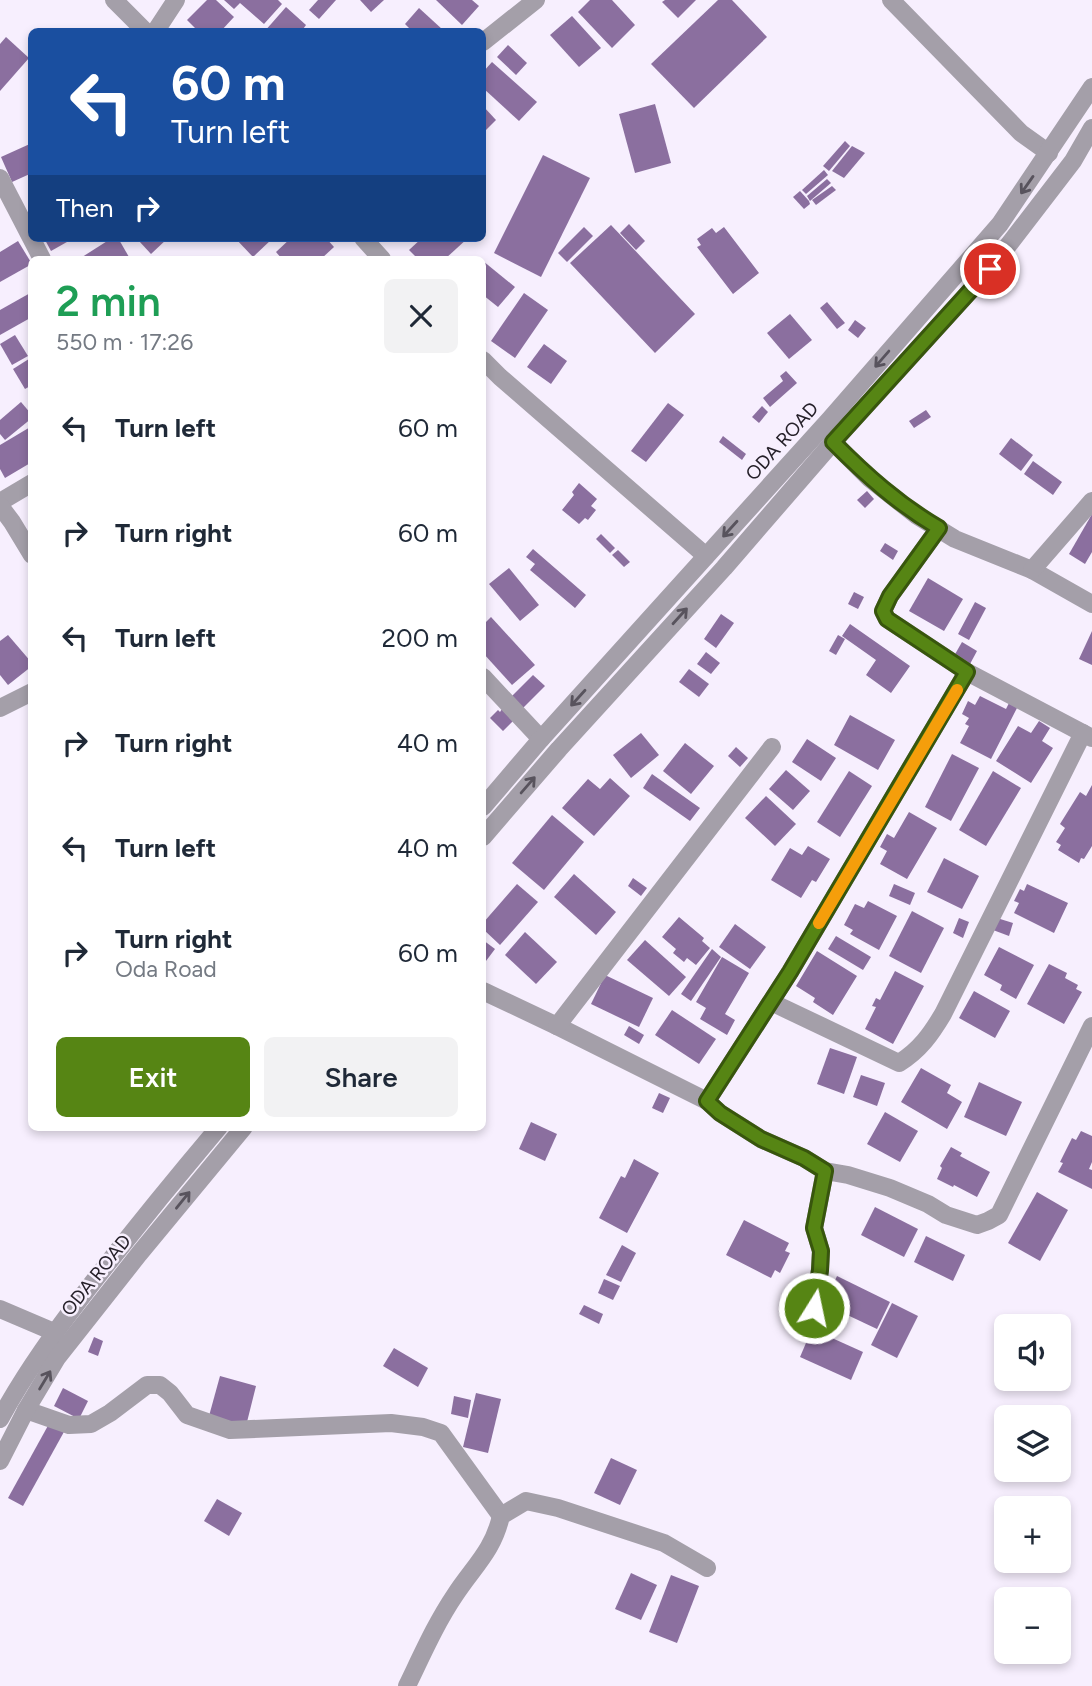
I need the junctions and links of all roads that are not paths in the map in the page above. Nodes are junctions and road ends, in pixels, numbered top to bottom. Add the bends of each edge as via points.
1 (114, 0) edge
2 (176, 0) edge
3 (536, 0) edge
4 (891, 0) edge
5 (142, 28) edge
6 (158, 28) edge
7 (486, 40) edge
8 (1092, 87) edge
9 (1092, 128) edge
10 (1049, 153) junction
11 (0, 178) edge
12 (28, 232) edge
13 (367, 242) edge
14 (379, 256) edge
15 (915, 321) junction
16 (931, 334) junction
17 (486, 363) edge
18 (833, 442) junction
19 (28, 486) edge
20 (1092, 501) edge
21 (0, 504) edge
22 (6, 525) edge
23 (939, 528) junction
24 (28, 550) edge
25 (706, 556) junction
26 (1032, 570) junction
27 (1092, 604) edge
28 (967, 672) junction
29 (486, 680) edge
30 (28, 694) edge
31 (0, 708) edge
32 (1087, 736) edge
33 (541, 739) junction
34 (772, 747) dead end
35 (486, 803) edge
36 (486, 833) edge
37 (486, 992) edge
38 (771, 1002) junction
39 (556, 1026) junction
40 (1092, 1026) edge
41 (707, 1101) junction
42 (216, 1131) edge
43 (241, 1131) edge
44 (825, 1171) junction
45 (814, 1308) dead end
46 (0, 1309) edge
47 (54, 1332) junction
48 (7, 1394) edge
49 (26, 1410) junction
50 (0, 1419) edge
51 (0, 1461) edge
52 (501, 1516) junction
53 (707, 1568) dead end
54 (408, 1686) edge

1 - 5 street
2 - 6 street
3 - 7 street
4 - 10 street via 1021,133
8 - 10 street, ODA ROAD
9 - 16 street, ODA ROAD via 1073,162 999,258
10 -> 15 street, ODA ROAD via 1000,224
11 - 12 street
13 - 14 street
15 - 16 street
15 -> 25 street, ODA ROAD
16 - 18 street, ODA ROAD
17 - 25 street
18 - 23 street via 869,478
36 -> 18 street, ODA ROAD
19 - 21 street
20 - 26 street
21 - 22 street
22 - 24 street
23 - 26 street
23 - 28 street via 883,611 887,619
25 -> 33 street, ODA ROAD
26 - 27 street
28 - 32 street
28 - 38 street
29 - 33 street
30 - 31 street
32 - 38 street via 943,1014 915,1052 899,1063
33 - 35 street, ODA ROAD
34 - 39 street
37 - 39 street
38 - 41 street
39 - 41 street
40 - 44 street via 999,1214 988,1221 976,1225 890,1188
41 - 44 street via 761,1139
42 - 47 street, ODA ROAD
49 -> 43 street, ODA ROAD via 77,1332
44 - 45 street via 814,1228 821,1251
46 - 47 street
47 - 48 street, ODA ROAD
48 - 50 street, ODA ROAD
49 - 51 street, ODA ROAD
49 - 52 street via 69,1424 91,1423 147,1385 160,1385 187,1416 230,1430 391,1423 422,1427 441,1433
52 - 53 street via 526,1502 558,1508 664,1543
52 - 54 street via 485,1555 455,1595

